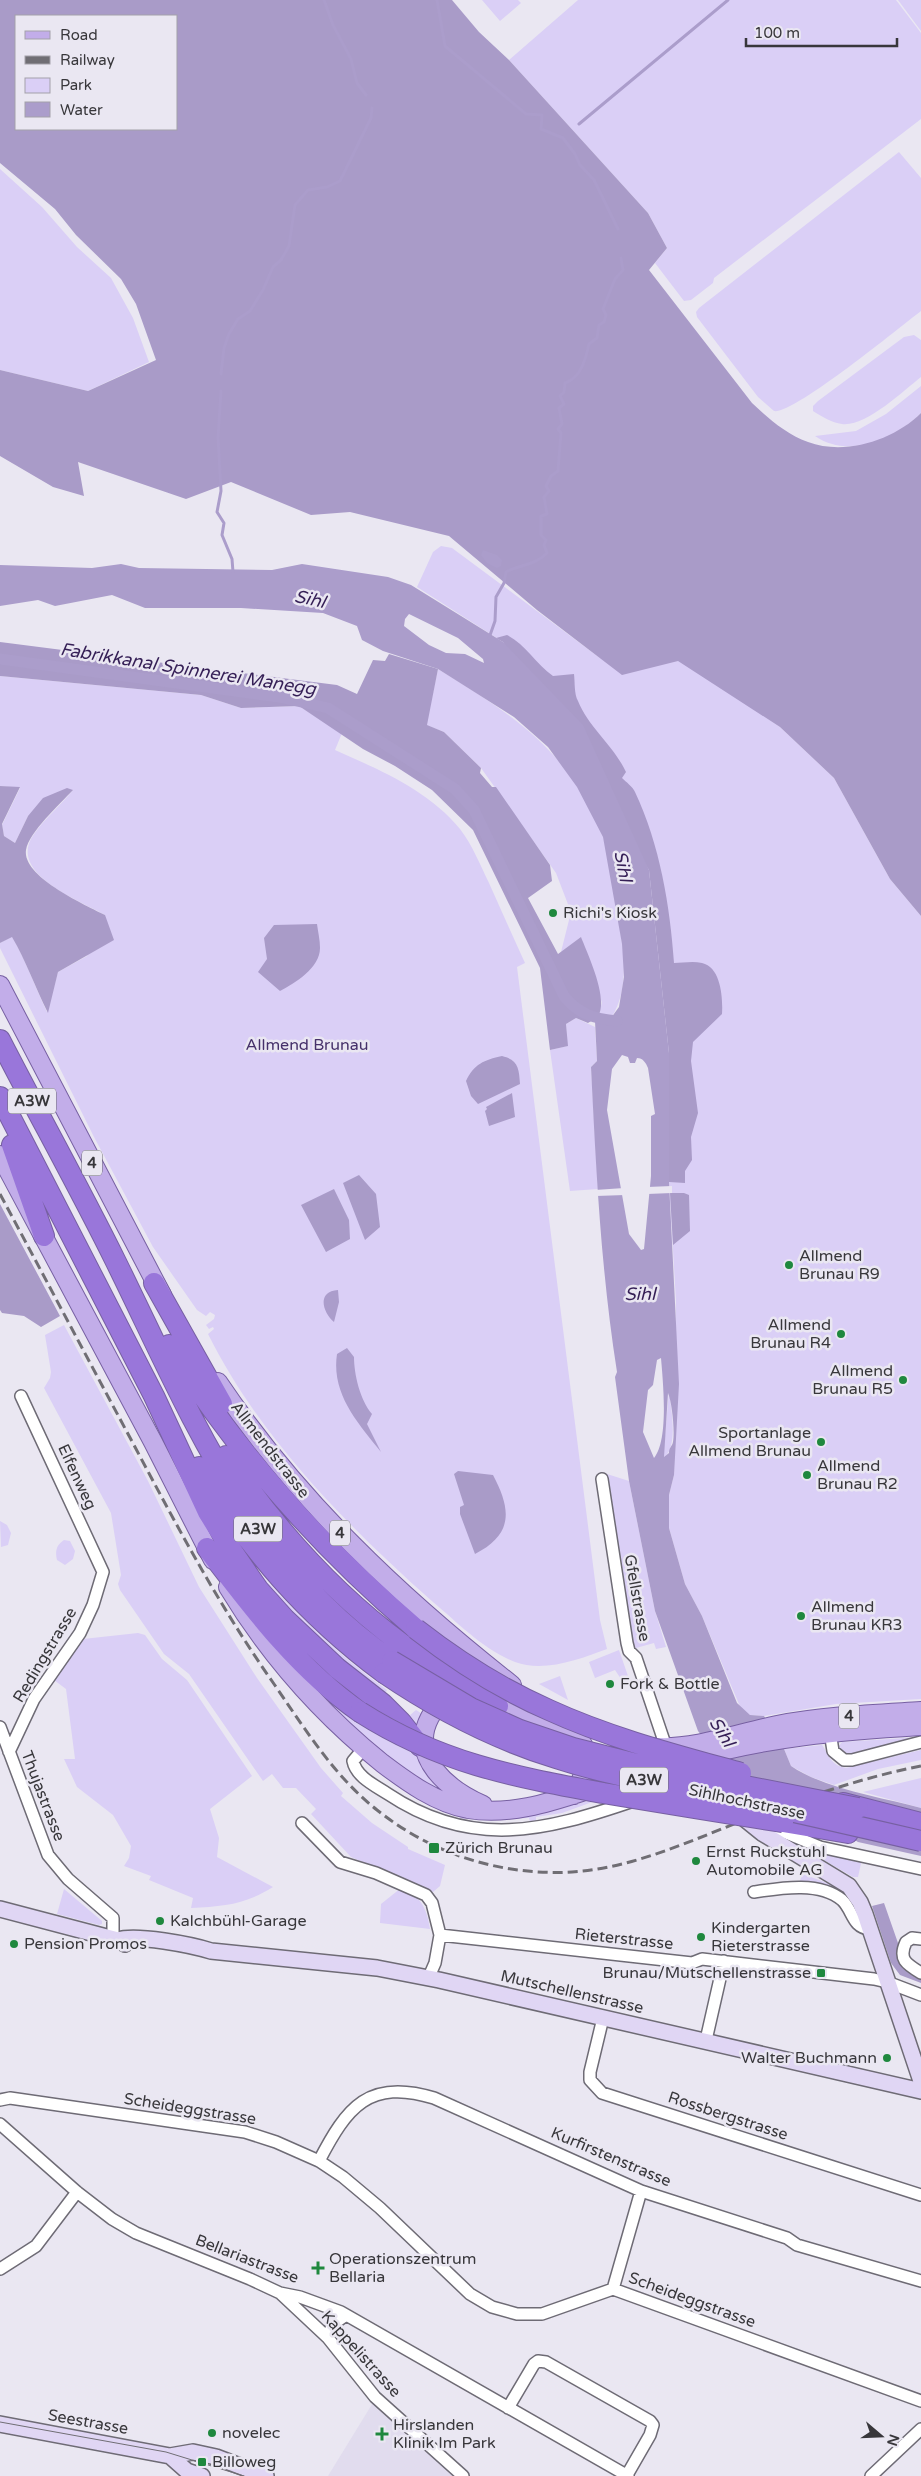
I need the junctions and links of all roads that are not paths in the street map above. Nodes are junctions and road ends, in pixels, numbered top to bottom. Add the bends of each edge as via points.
1 (0, 985) edge
2 (0, 1040) edge
3 (0, 1097) edge
4 (0, 1113) edge
5 (0, 1156) edge
6 (44, 1236) junction
7 (115, 1261) junction
8 (154, 1283) junction
9 (117, 1324) junction
10 (166, 1364) junction
11 (21, 1396) dead end
12 (154, 1396) junction
13 (602, 1479) dead end
14 (278, 1490) junction
15 (207, 1548) junction
16 (103, 1572) joint
17 (289, 1648) junction
18 (388, 1667) junction
19 (498, 1706) junction
20 (921, 1711) edge
21 (921, 1726) edge
22 (0, 1727) edge
23 (782, 1731) junction
24 (830, 1732) junction
25 (578, 1733) junction
26 (921, 1742) edge
27 (364, 1748) junction
28 (666, 1748) junction
29 (700, 1749) junction
30 (9, 1752) junction
31 (424, 1752) junction
32 (636, 1775) junction
33 (693, 1785) junction
34 (574, 1795) junction
35 (719, 1799) junction
36 (858, 1808) junction
37 (502, 1811) junction
38 (921, 1822) edge
39 (302, 1823) dead end
40 (762, 1833) junction
41 (921, 1843) edge
42 (921, 1869) edge
43 (754, 1892) dead end
44 (0, 1910) edge
45 (870, 1929) junction
46 (440, 1935) junction
47 (116, 1939) junction
48 (921, 1940) edge
49 (724, 1961) junction
50 (921, 1973) edge
51 (428, 1979) junction
52 (887, 1982) junction
53 (921, 1995) edge
54 (603, 2018) junction
55 (706, 2040) junction
56 (921, 2082) edge
57 (921, 2091) edge
58 (0, 2100) edge
59 (0, 2124) edge
60 (319, 2161) junction
61 (642, 2191) junction
62 (77, 2192) junction
63 (921, 2194) edge
64 (0, 2269) edge
65 (921, 2281) edge
66 (612, 2289) junction
67 (280, 2293) junction
68 (346, 2315) junction
69 (328, 2338) junction
70 (921, 2401) edge
71 (508, 2408) junction
72 (0, 2424) edge
73 (921, 2429) edge
74 (170, 2456) junction
75 (202, 2476) edge
76 (266, 2476) edge
77 (463, 2476) edge
78 (628, 2476) edge
79 (871, 2476) edge

1 - 8 main road, Allmendstrasse / 4
2 - 7 highway, A3W
3 - 9 highway, A3W
4 - 6 highway
5 - 6 main road, 4
6 - 15 main road, 4
7 - 10 highway, A3W
7 - 14 highway via 226,1430
8 - 14 highway via 224,1408
8 - 25 main road, Allmendstrasse / 4 via 249,1425 331,1524 420,1610 508,1682
9 - 12 highway, A3W
9 - 17 highway via 185,1483 241,1581
10 - 18 highway, A3W via 202,1438 257,1528 312,1592
10 - 19 highway via 245,1484 310,1561 401,1643
11 - 16 street, Elfenweg
12 - 18 highway, A3W via 216,1495 262,1559 318,1619
12 - 31 highway via 208,1512 258,1589 310,1644 392,1712
13 - 28 street, Gfellstrasse via 627,1643 636,1658
14 - 36 highway, bridge via 344,1565 416,1629 515,1694 564,1717 645,1746
15 - 17 highway via 260,1618
15 - 27 main road, 4 via 240,1607 284,1668 326,1714
16 - 30 street, Redingstrasse via 80,1633 34,1699
17 - 41 highway, bridge via 326,1686 394,1733 428,1750 511,1776
18 - 36 highway, Sihlhochstrasse / A3W, bridge via 520,1730 573,1748
18 - 41 highway, Sihlhochstrasse / A3W, bridge via 430,1703 471,1724 556,1758 609,1773 824,1818
19 - 25 main road
19 - 31 main road via 468,1697 446,1699 436,1707 427,1724
20 - 23 main road, 4 via 848,1716
21 - 24 main road, 4
22 - 30 street, Thujastrasse
23 - 24 main road, 4
23 - 29 main road, 4
24 - 26 street via 833,1751 844,1760
25 - 28 main road, Allmendstrasse / 4 via 636,1746
25 - 34 main road via 584,1744 586,1761 583,1778
27 - 33 street via 353,1761 360,1774 413,1809 466,1827 528,1830 590,1816 651,1795
27 - 37 main road, 4 via 401,1777 442,1801 468,1809
28 - 29 main road, Allmendstrasse / 4
29 - 32 main road, 4
29 - 35 street via 704,1772
30 - 47 street, Thujastrasse via 48,1855 68,1879 113,1918
31 - 37 main road via 442,1779 458,1792 484,1806
32 - 33 street via 675,1776
32 - 34 main road, 4
33 - 35 street
34 - 37 main road, 4
35 - 40 street
36 - 38 highway, Sihlhochstrasse / A3W
39 - 46 street via 340,1862 376,1873 426,1895 432,1902
40 - 42 street via 771,1830 786,1833 820,1847
40 - 45 street via 849,1886 860,1902
43 - 45 street via 780,1888 823,1891 842,1901 863,1929
44 - 47 street, Mutschellenstrasse
45 - 52 street
46 - 49 street, Rieterstrasse via 692,1963 702,1959
46 - 51 street via 435,1963
47 - 51 street, Mutschellenstrasse via 130,1937 211,1951 376,1968
48 - 50 street via 912,1938 906,1942 902,1956 905,1964
49 - 52 street, Rieterstrasse
49 - 55 street
51 - 54 street, Mutschellenstrasse
52 - 53 street, Rieterstrasse
52 - 56 street
54 - 55 street, Mutschellenstrasse
54 - 63 street, Rossbergstrasse via 590,2072 590,2080 602,2093
55 - 57 street, Mutschellenstrasse
58 - 60 street, Scheideggstrasse via 10,2098 245,2132
59 - 62 street, Bellariastrasse
60 - 61 street, Kurfirstenstrasse via 342,2119 358,2104 378,2093 407,2092 434,2098
60 - 66 street, Scheideggstrasse via 362,2192 470,2294 492,2307 517,2314 542,2314
61 - 65 street, Kurfirstenstrasse via 787,2238 797,2245
61 - 66 street
62 - 64 street via 36,2246
62 - 67 street, Bellariastrasse via 136,2233
66 - 70 street, Scheideggstrasse
67 - 68 street, Bellariastrasse via 300,2297
67 - 69 street, Kappelistrasse
68 - 69 street via 332,2324
68 - 71 street, Bellariastrasse
69 - 77 street, Kappelistrasse via 375,2397
71 - 78 street, Bellariastrasse
71 - 78 street via 534,2364 546,2362 653,2425
72 - 74 street, Seestrasse
73 - 79 street
74 - 75 street, Seestrasse via 187,2471
74 - 76 street, Seestrasse via 193,2452

